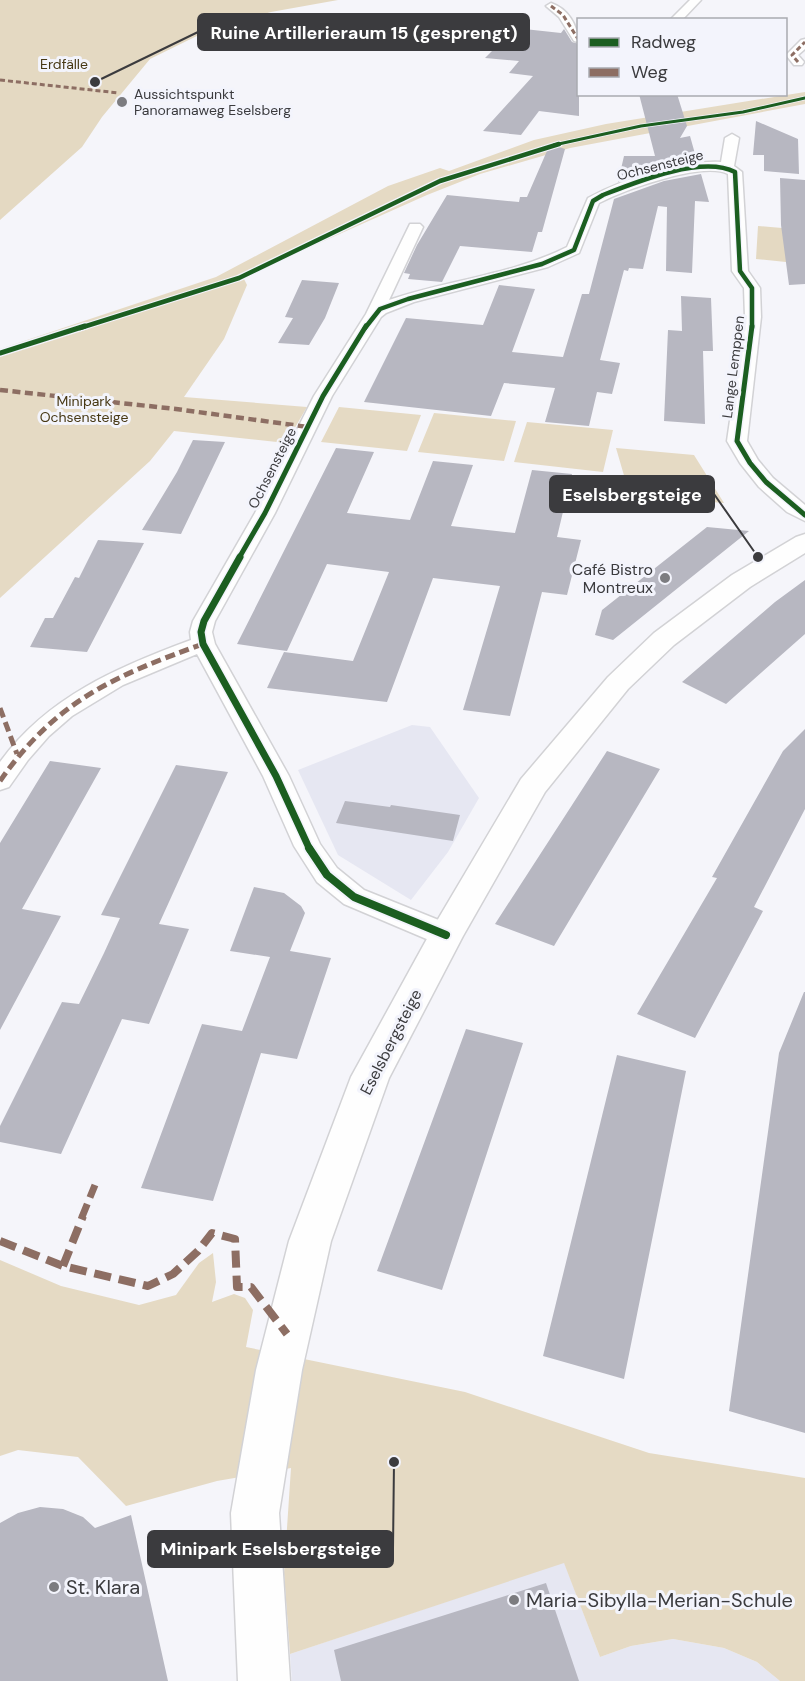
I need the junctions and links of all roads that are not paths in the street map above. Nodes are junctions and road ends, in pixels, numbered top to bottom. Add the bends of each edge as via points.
1 (696, 0) edge
2 (551, 6) dead end
3 (677, 18) edge
4 (577, 36) edge
5 (805, 42) edge
6 (798, 62) dead end
7 (732, 138) dead end
8 (727, 168) junction
9 (415, 227) dead end
10 (374, 314) junction
11 (805, 515) edge
12 (805, 542) edge
13 (203, 644) junction
14 (0, 781) edge
15 (446, 935) junction
16 (264, 1681) edge

1 - 3 street
2 - 4 street via 563,15
5 - 6 street via 792,55
7 - 8 street, Lange Lemppen
8 - 10 street, Ochsensteige via 699,168 614,190 592,201 574,250 542,264 408,299
8 - 11 street, Lange Lemppen via 735,172 740,271 752,288 753,317 737,441 767,485
9 - 10 street, Ochsensteige
10 - 13 street, Ochsensteige via 323,396 265,513 208,614 201,632
12 - 15 street, Eselsbergsteige via 741,580 664,639 618,683 532,786
13 - 14 street via 113,679 82,698 32,737
13 - 15 street via 276,776 308,846 327,875 354,897
15 - 16 street, Eselsbergsteige via 370,1077 310,1241 279,1370 255,1512

